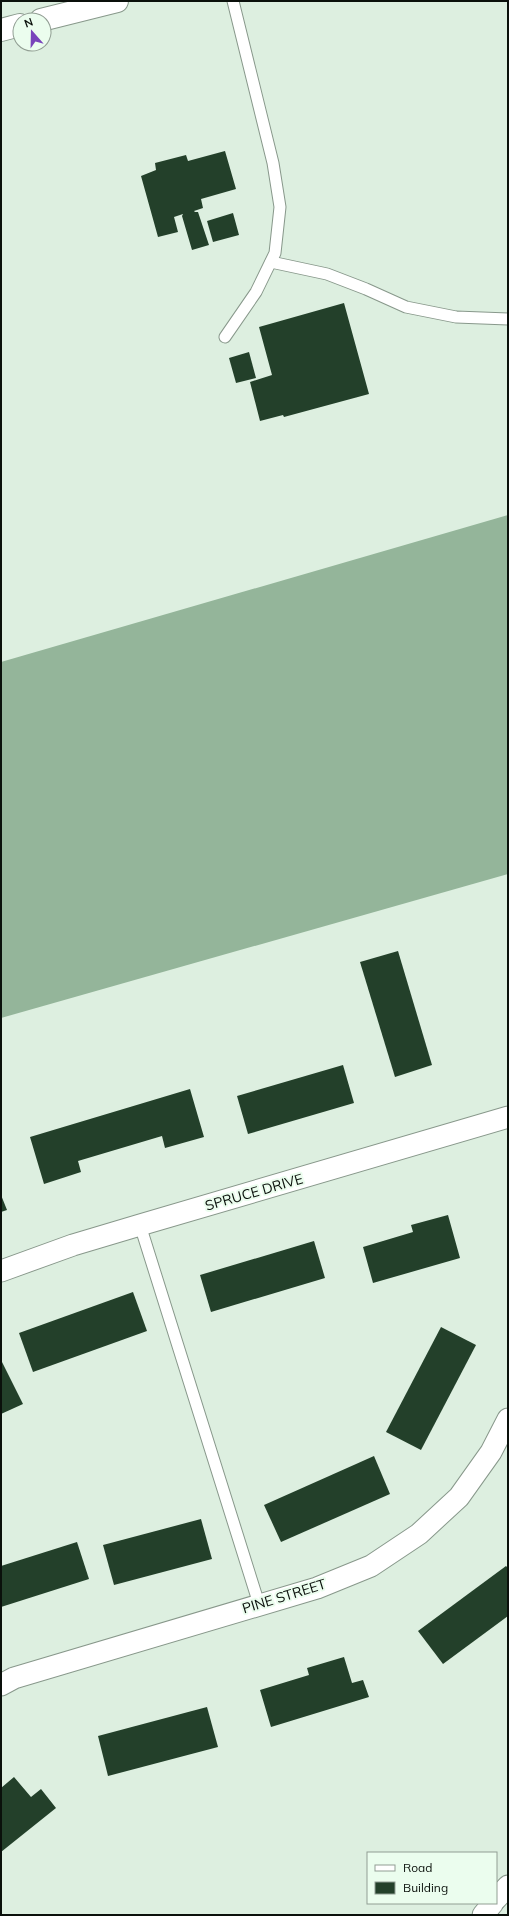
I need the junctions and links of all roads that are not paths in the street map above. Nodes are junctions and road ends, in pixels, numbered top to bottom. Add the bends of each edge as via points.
1 (117, 1) edge
2 (232, 1) edge
3 (52, 17) edge
4 (12, 27) edge
5 (1, 30) edge
6 (271, 262) junction
7 (508, 319) edge
8 (225, 337) dead end
9 (507, 1122) edge
10 (140, 1225) junction
11 (1, 1272) edge
12 (508, 1419) edge
13 (259, 1604) junction
14 (1, 1685) edge
15 (508, 1886) edge
16 (497, 1899) edge
17 (492, 1904) edge
18 (483, 1915) edge

1 - 3 main road
2 - 6 lane via 273,163 280,207 275,253
4 - 5 main road
6 - 7 lane via 327,274 366,288 406,307 456,317
6 - 8 lane via 256,292
9 - 10 street, SPRUCE DRIVE
10 - 11 street, SPRUCE DRIVE via 73,1245
10 - 13 lane
12 - 13 street, PINE STREET via 492,1452 459,1497 418,1534 371,1566 317,1588
13 - 14 street, PINE STREET via 14,1678
15 - 16 street
17 - 18 street

